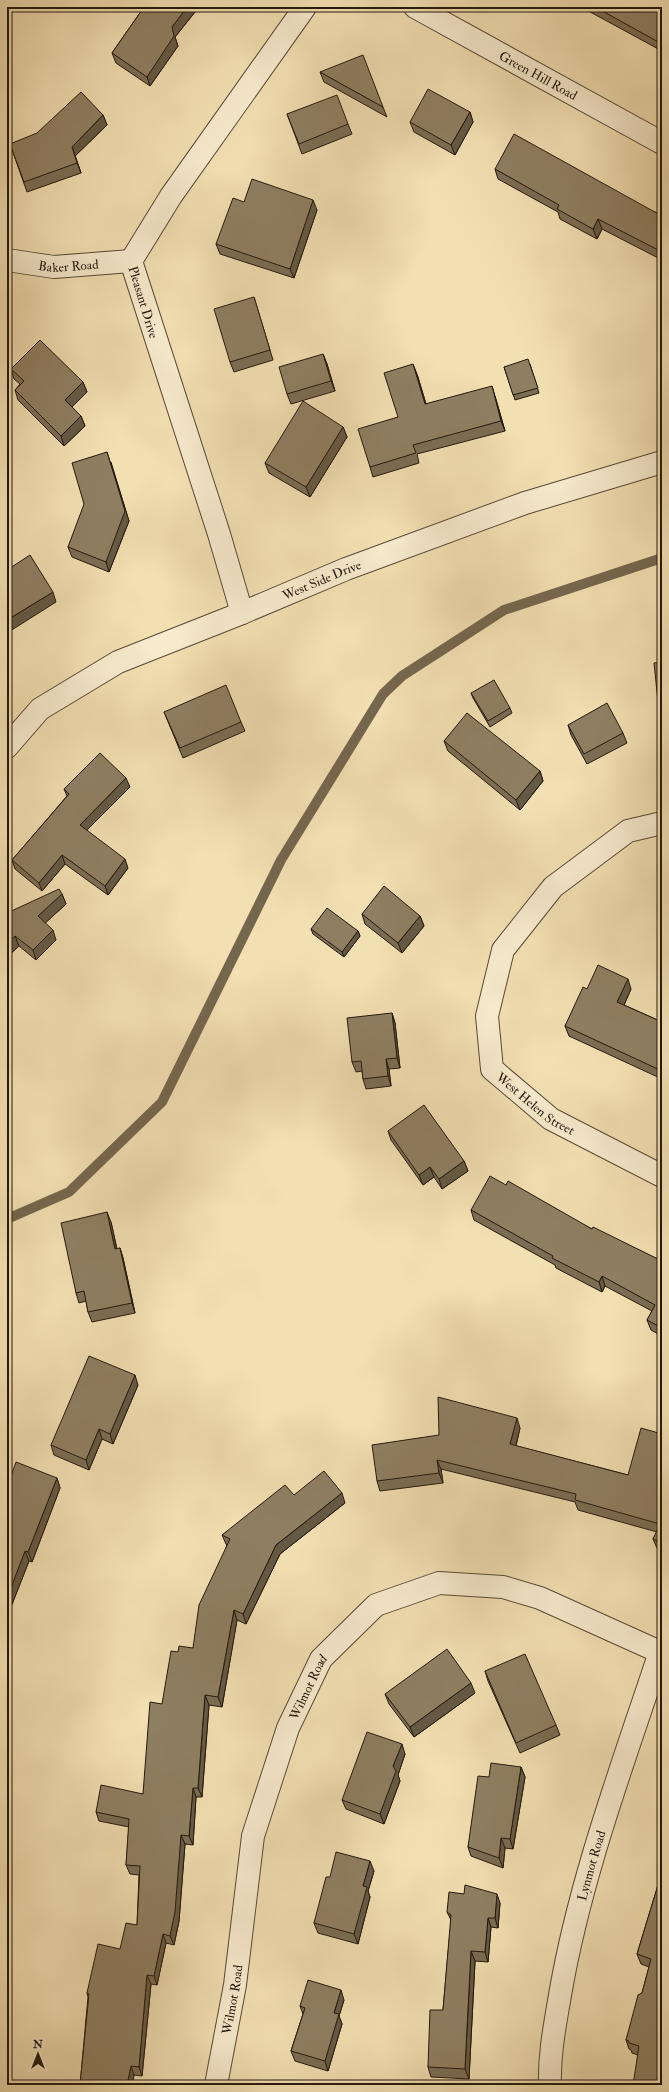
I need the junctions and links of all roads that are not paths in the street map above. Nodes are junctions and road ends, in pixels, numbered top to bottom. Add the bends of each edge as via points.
1 (305, 7) edge
2 (415, 7) edge
3 (662, 143) edge
4 (7, 260) edge
5 (131, 261) junction
6 (662, 462) edge
7 (242, 613) junction
8 (7, 747) edge
9 (662, 823) edge
10 (662, 1176) edge
11 (661, 1652) edge
12 (216, 2085) edge
13 (550, 2085) edge

1 - 5 street, Pleasant Drive via 171,196
2 - 3 street, Green Hill Road
4 - 5 street, Baker Road via 54,267
5 - 7 street, Pleasant Drive
6 - 7 street, West Side Drive via 525,503 346,569
7 - 8 street, West Side Drive via 118,662 40,709
9 - 10 street, West Helen Street via 628,831 553,887 503,950 487,1016 492,1070 551,1119
11 - 12 street, Wilmot Road via 540,1598 503,1587 439,1583 376,1605 321,1659 288,1728 253,1836 235,1985
11 - 13 street, Lynmot Road via 602,1826 567,1954 549,2063

